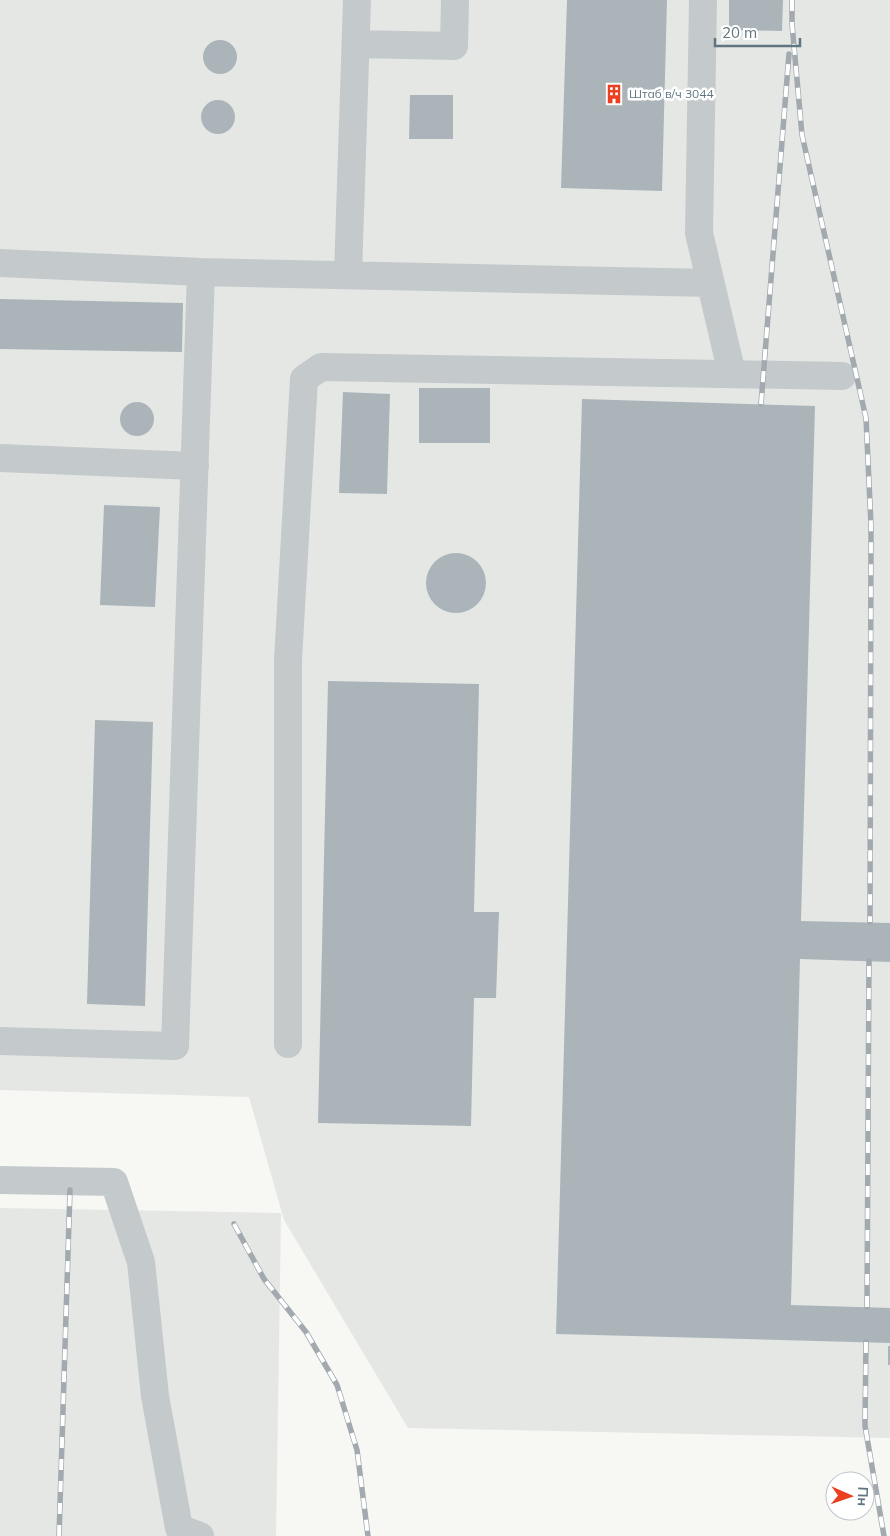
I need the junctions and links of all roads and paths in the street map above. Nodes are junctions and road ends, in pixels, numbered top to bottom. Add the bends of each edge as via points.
1 (357, 0) edge
2 (455, 0) edge
3 (703, 0) edge
4 (356, 44) junction
5 (0, 263) edge
6 (201, 272) junction
7 (348, 275) junction
8 (710, 283) junction
9 (732, 374) junction
10 (842, 376) dead end
11 (0, 458) edge
12 (194, 466) junction
13 (0, 1041) edge
14 (288, 1044) dead end
15 (0, 1180) edge
16 (200, 1536) edge

1 - 4 lane
2 - 4 lane via 454,46
3 - 8 lane via 699,232
4 - 7 lane
5 - 6 lane
6 - 7 lane
6 - 12 lane
7 - 8 lane
8 - 9 lane
9 - 10 lane
9 - 14 lane via 321,366 304,379 288,660
11 - 12 lane
12 - 13 lane via 175,1046
15 - 16 lane via 114,1182 141,1262 155,1396 179,1528

